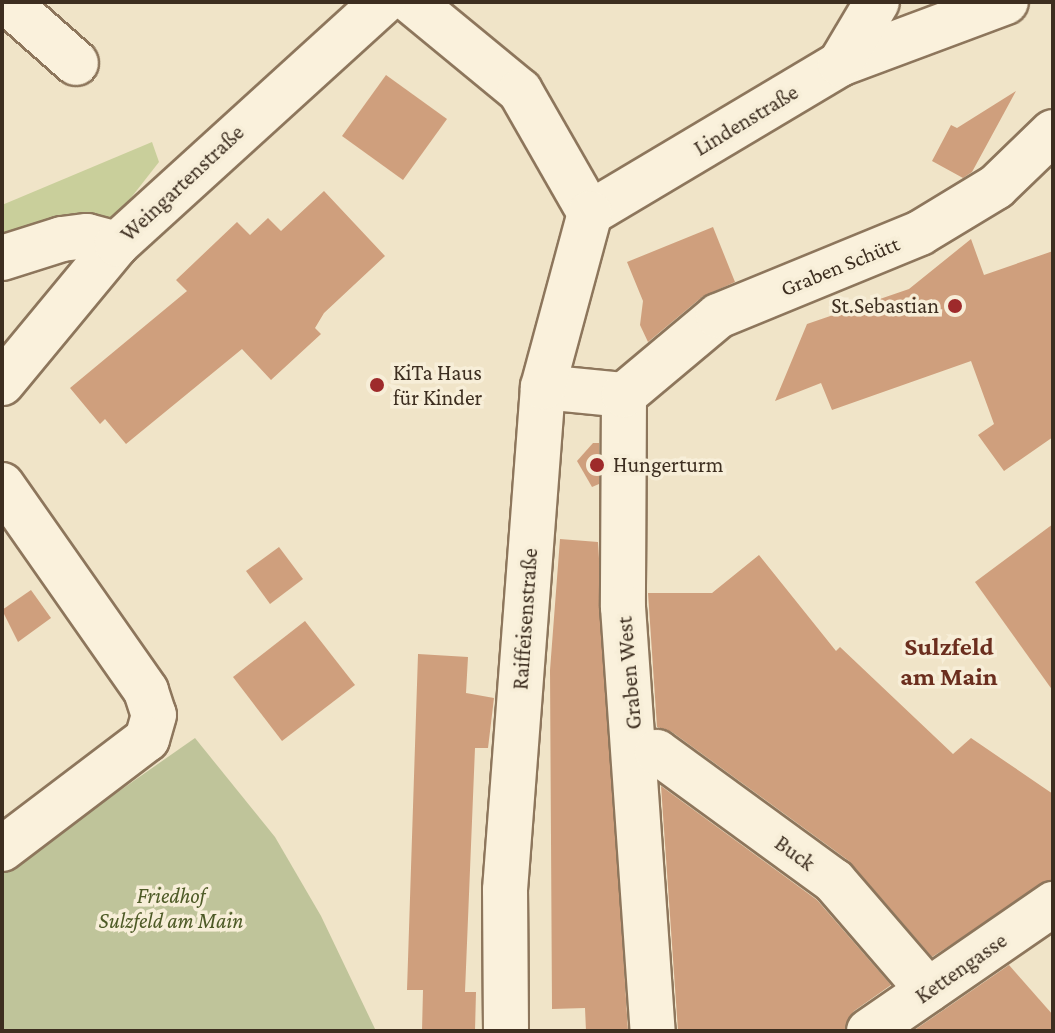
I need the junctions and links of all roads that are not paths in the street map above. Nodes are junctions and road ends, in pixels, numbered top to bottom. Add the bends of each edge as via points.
1 (7, 2) edge
2 (383, 2) edge
3 (412, 2) edge
4 (877, 2) edge
5 (1006, 2) edge
6 (76, 63) dead end
7 (840, 64) junction
8 (1053, 132) edge
9 (590, 213) junction
10 (117, 244) junction
11 (2, 258) edge
12 (2, 383) edge
13 (543, 387) junction
14 (624, 395) junction
15 (2, 485) edge
16 (636, 754) junction
17 (2, 849) edge
18 (1053, 904) edge
19 (928, 990) junction
20 (506, 1031) edge
21 (653, 1031) edge
22 (869, 1031) edge

1 - 6 street
2 - 10 street, Weingartenstraße
3 - 9 street via 520,91
4 - 7 street, Lindenstraße
5 - 7 street
7 - 9 street, Lindenstraße
8 - 14 street, Graben Schütt via 996,187 920,233 718,316
9 - 13 street, Raiffeisenstraße
10 - 11 street via 87,236 62,239
10 - 12 street, Weingartenstraße
13 - 14 street
13 - 20 street, Raiffeisenstraße via 505,890
14 - 16 street, Graben West via 623,607
15 - 17 street via 146,691 154,715 147,739
16 - 19 street, Buck via 657,752 834,881
16 - 21 street, Graben West
18 - 19 street, Kettengasse
19 - 22 street, Kettengasse

